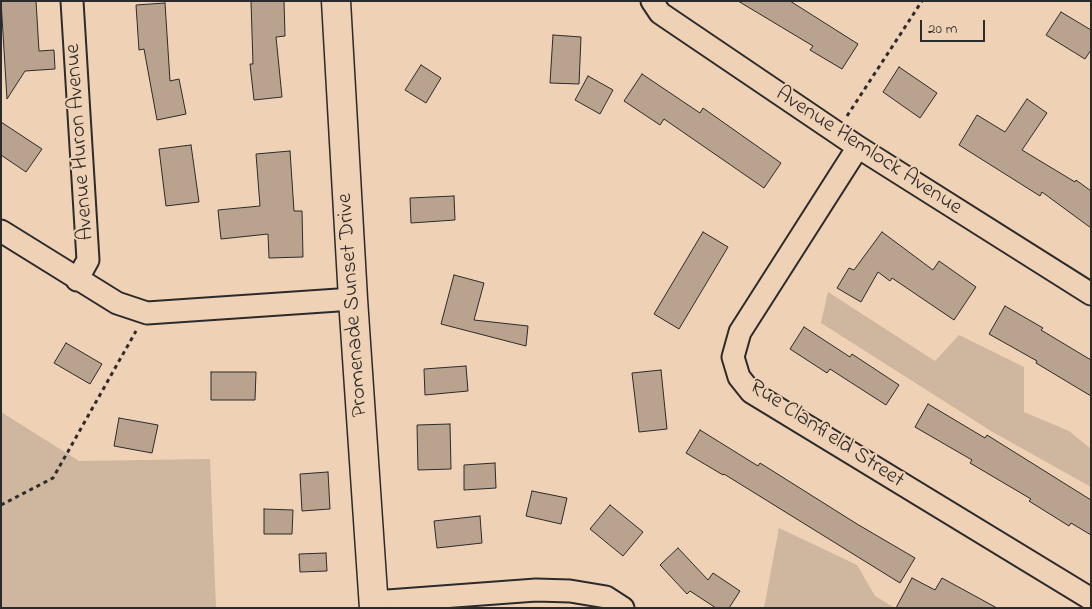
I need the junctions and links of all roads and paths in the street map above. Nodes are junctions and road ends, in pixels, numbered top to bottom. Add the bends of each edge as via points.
1 (72, 1) edge
2 (336, 1) edge
3 (652, 1) edge
4 (922, 1) edge
5 (836, 132) junction
6 (858, 147) junction
7 (1, 231) edge
8 (77, 280) junction
9 (1091, 294) edge
10 (353, 299) junction
11 (147, 313) junction
12 (1, 505) edge
13 (1091, 599) edge
14 (374, 605) edge
15 (623, 608) edge

1 - 8 street, Avenue Huron Avenue via 88,260
2 - 10 street, Promenade Sunset Drive
3 - 5 street, Avenue Hemlock Avenue via 660,13
4 - 5 path
5 - 6 street, Avenue Hemlock Avenue
6 - 9 street, Avenue Hemlock Avenue
6 - 13 street, Rue Clanfield Street via 740,332 733,357 739,377 751,392
7 - 8 street
8 - 11 street via 117,303
10 - 11 street
10 - 14 street, Promenade Sunset Drive
11 - 12 path via 53,478
14 - 15 street via 553,590 606,598

